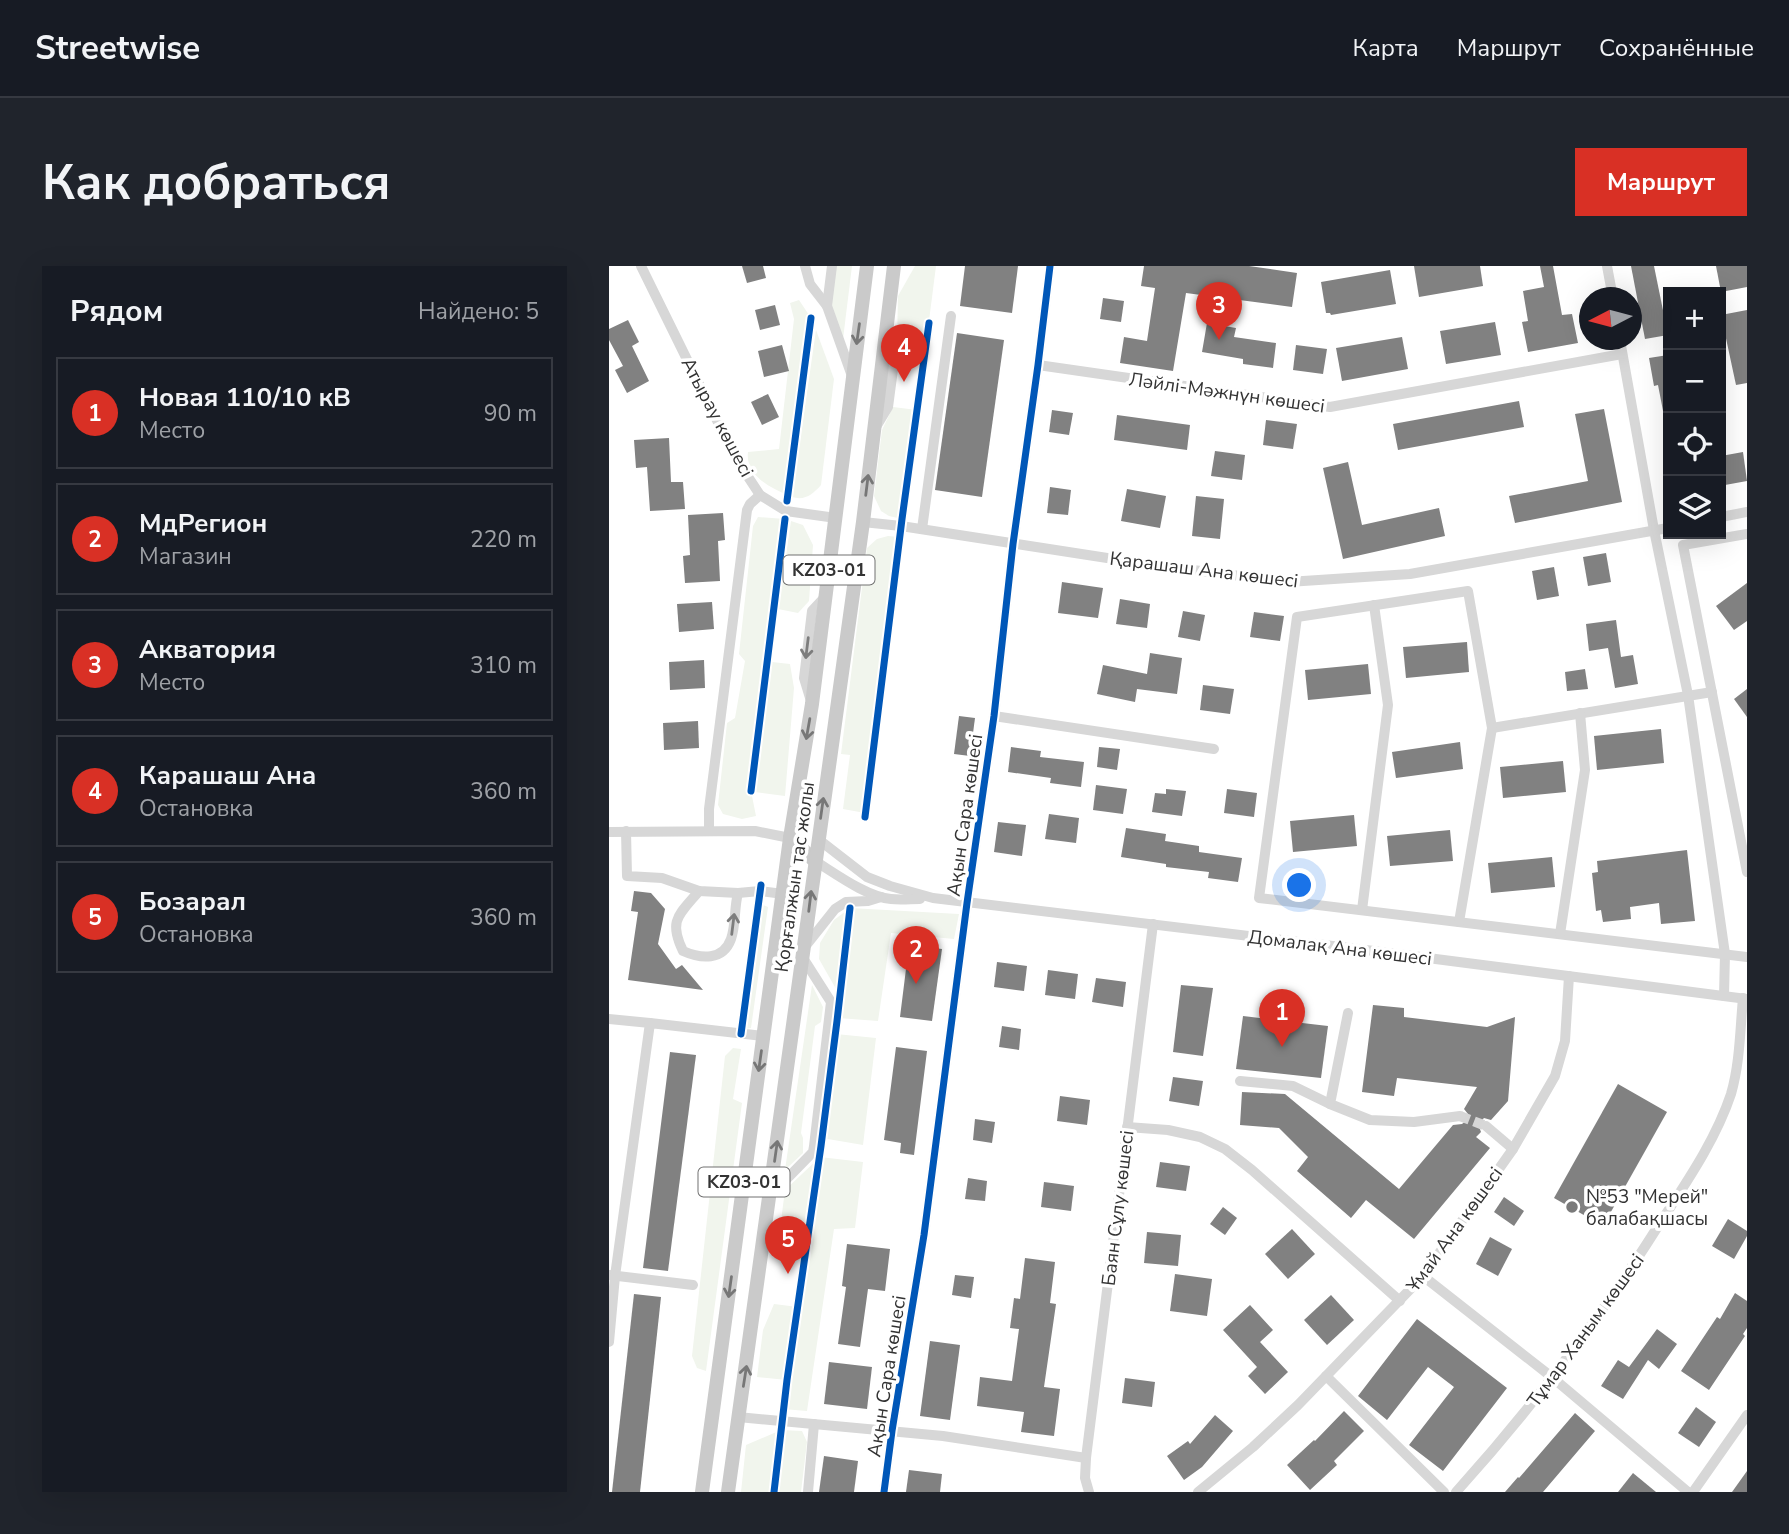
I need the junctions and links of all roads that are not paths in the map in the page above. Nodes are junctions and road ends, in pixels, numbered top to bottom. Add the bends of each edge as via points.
1 (641, 266) edge
2 (805, 266) edge
3 (832, 266) edge
4 (867, 266) edge
5 (894, 266) edge
6 (904, 266) edge
7 (1049, 266) edge
8 (1607, 266) edge
9 (892, 283) junction
10 (1610, 287) edge
11 (827, 306) junction
12 (951, 316) dead end
13 (1621, 350) edge
14 (1622, 354) junction
15 (1038, 365) junction
16 (852, 376) junction
17 (760, 495) junction
18 (1747, 512) edge
19 (1726, 516) edge
20 (836, 519) junction
21 (863, 522) junction
22 (922, 528) junction
23 (1663, 529) edge
24 (1654, 530) junction
25 (1747, 534) edge
26 (1013, 544) junction
27 (1374, 605) junction
28 (1712, 692) junction
29 (1688, 695) junction
30 (1580, 713) junction
31 (994, 716) junction
32 (1492, 728) junction
33 (1214, 749) dead end
34 (626, 831) junction
35 (709, 831) junction
36 (609, 832) edge
37 (790, 838) junction
38 (818, 839) junction
39 (815, 861) junction
40 (1747, 872) edge
41 (699, 891) junction
42 (737, 894) junction
43 (783, 894) junction
44 (881, 897) junction
45 (933, 898) junction
46 (967, 903) junction
47 (1362, 910) junction
48 (1459, 922) junction
49 (1153, 924) junction
50 (1560, 934) junction
51 (803, 953) junction
52 (1725, 954) junction
53 (1747, 957) edge
54 (1569, 976) junction
55 (1724, 996) junction
56 (1745, 999) edge
57 (1348, 1013) dead end
58 (609, 1019) edge
59 (650, 1023) junction
60 (763, 1037) junction
61 (1240, 1081) dead end
62 (1330, 1104) junction
63 (1460, 1116) tunnel mouth
64 (1486, 1126) tunnel mouth
65 (1127, 1127) junction
66 (1513, 1149) junction
67 (769, 1196) junction
68 (612, 1276) edge
69 (1423, 1276) junction
70 (693, 1285) dead end
71 (1400, 1301) junction
72 (609, 1342) edge
73 (1326, 1376) junction
74 (1553, 1378) junction
75 (713, 1414) junction
76 (1747, 1415) edge
77 (738, 1417) junction
78 (814, 1424) junction
79 (892, 1431) junction
80 (1086, 1458) junction
81 (702, 1492) edge
82 (728, 1492) edge
83 (809, 1492) edge
84 (884, 1492) edge
85 (1089, 1492) edge
86 (1198, 1492) edge
87 (1444, 1492) edge
88 (1456, 1492) edge
89 (1690, 1492) edge

1 - 17 street, Атырау көшесі via 735,457
2 - 11 street via 810,284
3 - 11 street
4 -> 16 main road, Қорғалжын тас жолы / KZ03-01
5 - 9 main road, Қорғалжын тас жолы / KZ03-01
6 - 9 street
7 - 15 street, Ақын Сара көшесі
8 - 10 street
21 -> 9 main road, Қорғалжын тас жолы / KZ03-01
11 - 16 street
12 - 22 street
13 - 14 street
14 - 15 street, Ләйлі-Мәжнүн көшесі via 1330,407
14 - 24 street
15 - 26 street, Ақын Сара көшесі
16 - 20 main road, Қорғалжын тас жолы / KZ03-01
17 - 20 street, Атырау көшесі via 786,511
17 - 35 street via 747,510
18 - 19 street
20 -> 37 main road, Қорғалжын тас жолы / KZ03-01
21 - 22 street, Қарашаш Ана көшесі
38 -> 21 main road, Қорғалжын тас жолы / KZ03-01
22 - 26 street, Қарашаш Ана көшесі
23 - 24 street, Қарашаш Ана көшесі
24 - 26 street, Қарашаш Ана көшесі via 1410,574 1288,582
24 - 29 street
25 - 28 street via 1683,545
26 - 31 street, Ақын Сара көшесі
27 - 32 street via 1468,591
27 - 47 street via 1388,705
27 - 47 street via 1297,617 1259,898
28 - 29 street
28 - 40 street
29 - 30 street
29 - 52 street
30 - 32 street
30 - 50 street via 1585,770
31 - 33 street
31 - 46 street, Ақын Сара көшесі
32 - 48 street
34 - 35 street
34 - 36 street
34 - 41 street via 627,876 663,878
35 - 37 street via 755,831
37 - 38 main road
37 - 39 main road
37 - 43 main road, Қорғалжын тас жолы / KZ03-01
38 - 39 main road, Қорғалжын тас жолы / KZ03-01
38 - 45 street, Домалақ Ана көшесі via 867,877
39 - 44 street, Домалақ Ана көшесі
51 -> 39 main road, Қорғалжын тас жолы / KZ03-01
41 - 42 street
41 -> 42 street via 675,925 683,951 697,957 713,957 731,940
42 - 43 street
43 - 60 main road, Қорғалжын тас жолы / KZ03-01
44 - 45 street, Домалақ Ана көшесі
44 - 51 street via 846,902 835,909
45 - 46 street, Домалақ Ана көшесі
46 - 49 street, Домалақ Ана көшесі
46 - 79 street, Ақын Сара көшесі via 924,1235
47 - 48 street
48 - 50 street
49 - 54 street, Домалақ Ана көшесі
49 - 65 street, Баян Сұлу көшесі
50 - 52 street
67 -> 51 main road, Қорғалжын тас жолы / KZ03-01
51 - 67 street via 831,1002 814,1146
52 - 53 street
52 - 55 street
54 - 55 street, Домалақ Ана көшесі
54 - 66 street, Ұмай Ана көшесі via 1565,1041 1555,1076
55 - 56 street, Домалақ Ана көшесі
56 - 74 street, Тұмар Ханым көшесі via 1738,1061 1718,1126 1627,1277
57 - 62 street
58 - 59 street
59 - 60 street
59 - 68 street
60 -> 75 main road, Қорғалжын тас жолы / KZ03-01
61 - 62 street via 1293,1086
62 - 63 street via 1370,1120 1414,1122
64 - 66 street
65 - 71 street via 1200,1137 1225,1149
65 - 80 street, Баян Сұлу көшесі
66 - 69 street, Ұмай Ана көшесі
77 -> 67 main road, Қорғалжын тас жолы / KZ03-01
68 - 70 street
68 - 72 street
69 - 71 street, Ұмай Ана көшесі
69 - 74 street
71 - 73 street, Ұмай Ана көшесі
73 - 86 street, Ұмай Ана көшесі via 1253,1447
73 - 87 street
74 - 88 street, Тұмар Ханым көшесі
74 - 89 street
75 - 77 main road
75 - 81 main road, Қорғалжын тас жолы / KZ03-01
76 - 89 street
77 - 78 street
77 - 82 main road, Қорғалжын тас жолы / KZ03-01
78 - 79 street
78 - 83 street
79 - 80 street
79 - 84 street, Ақын Сара көшесі
80 - 85 street, Баян Сұлу көшесі

